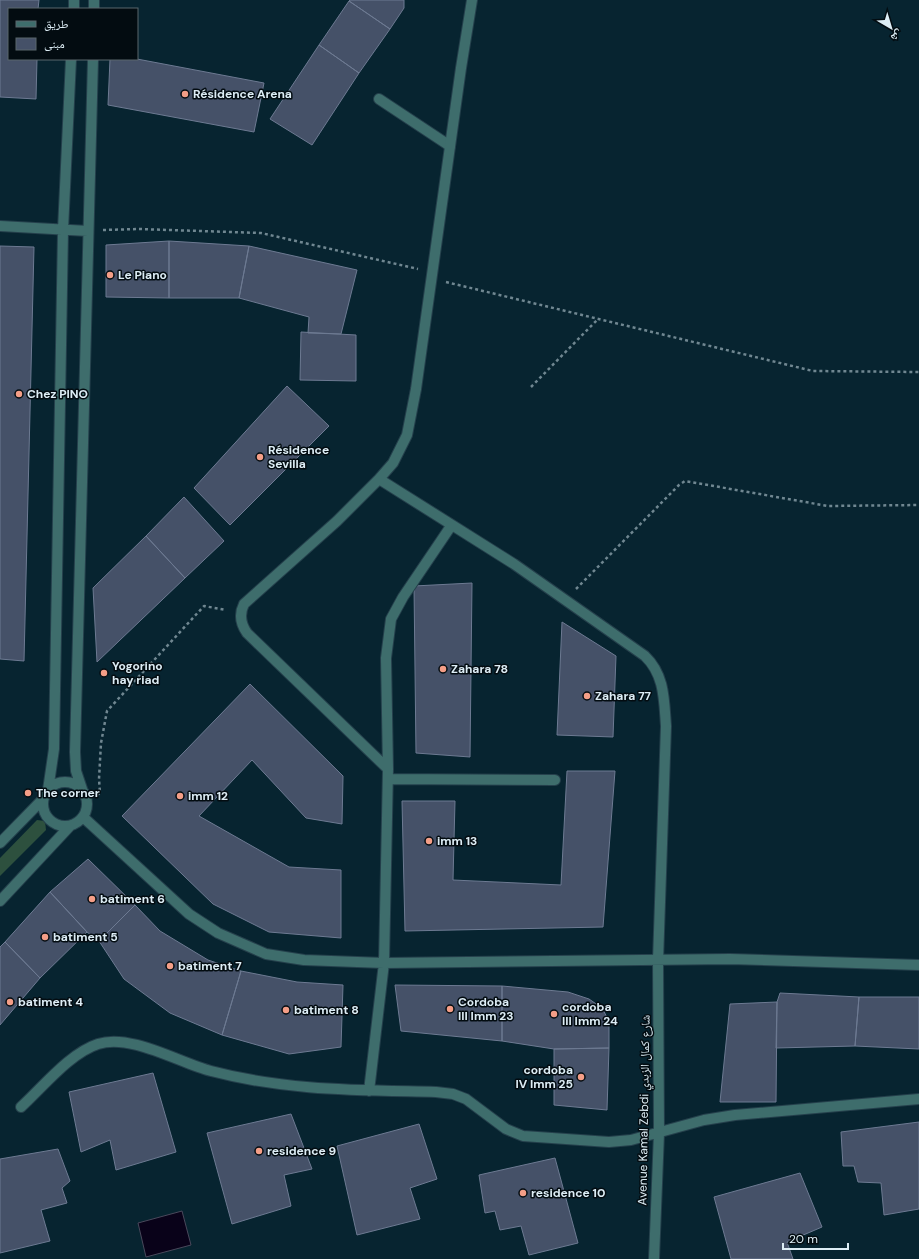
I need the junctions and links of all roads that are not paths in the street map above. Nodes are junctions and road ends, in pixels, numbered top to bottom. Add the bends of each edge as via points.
1 (472, 0) edge
2 (71, 60) edge
3 (93, 60) edge
4 (379, 99) dead end
5 (450, 146) junction
6 (0, 226) edge
7 (63, 230) junction
8 (88, 231) junction
9 (379, 479) junction
10 (451, 526) junction
11 (388, 774) junction
12 (556, 780) dead end
13 (82, 789) junction
14 (48, 790) junction
15 (43, 799) junction
16 (83, 817) junction
17 (70, 826) junction
18 (0, 843) edge
19 (0, 900) edge
20 (658, 960) junction
21 (384, 963) junction
22 (919, 965) edge
23 (369, 1091) junction
24 (919, 1099) edge
25 (21, 1107) dead end
26 (658, 1133) junction
27 (654, 1259) edge

1 - 5 street
2 - 7 street
3 - 8 street
4 - 5 street
5 - 9 street via 416,389 407,435 399,454
6 - 7 street
7 - 8 street
7 - 14 street via 54,749
8 - 13 street via 75,752 76,771
9 - 10 street, Avenue Kamal Zebdi شارع كمال الزبدي
9 - 11 street via 337,521 244,604 240,612 242,626 247,633
10 - 11 street via 391,619 386,658
10 - 20 street, Avenue Kamal Zebdi شارع كمال الزبدي via 514,564 645,656 652,662 661,680 666,726
11 - 12 street
11 - 21 street
13 - 14 street via 68,782 61,782
13 - 16 street via 87,803
14 - 15 street
15 - 17 street via 46,817 53,823
15 - 18 street
16 - 17 street
16 - 21 street via 189,914 218,933 266,954 304,960
17 - 19 street
20 - 21 street
20 - 22 street via 782,960
20 - 26 street, Avenue Kamal Zebdi شارع كمال الزبدي
21 - 23 street
23 - 25 street via 306,1088 256,1082 209,1070 161,1052 120,1042 107,1042 76,1056
23 - 26 street via 453,1094 466,1098 506,1129 523,1136 609,1142 631,1140
24 - 26 street via 735,1115 704,1120
26 - 27 street, Avenue Kamal Zebdi شارع كمال الزبدي

